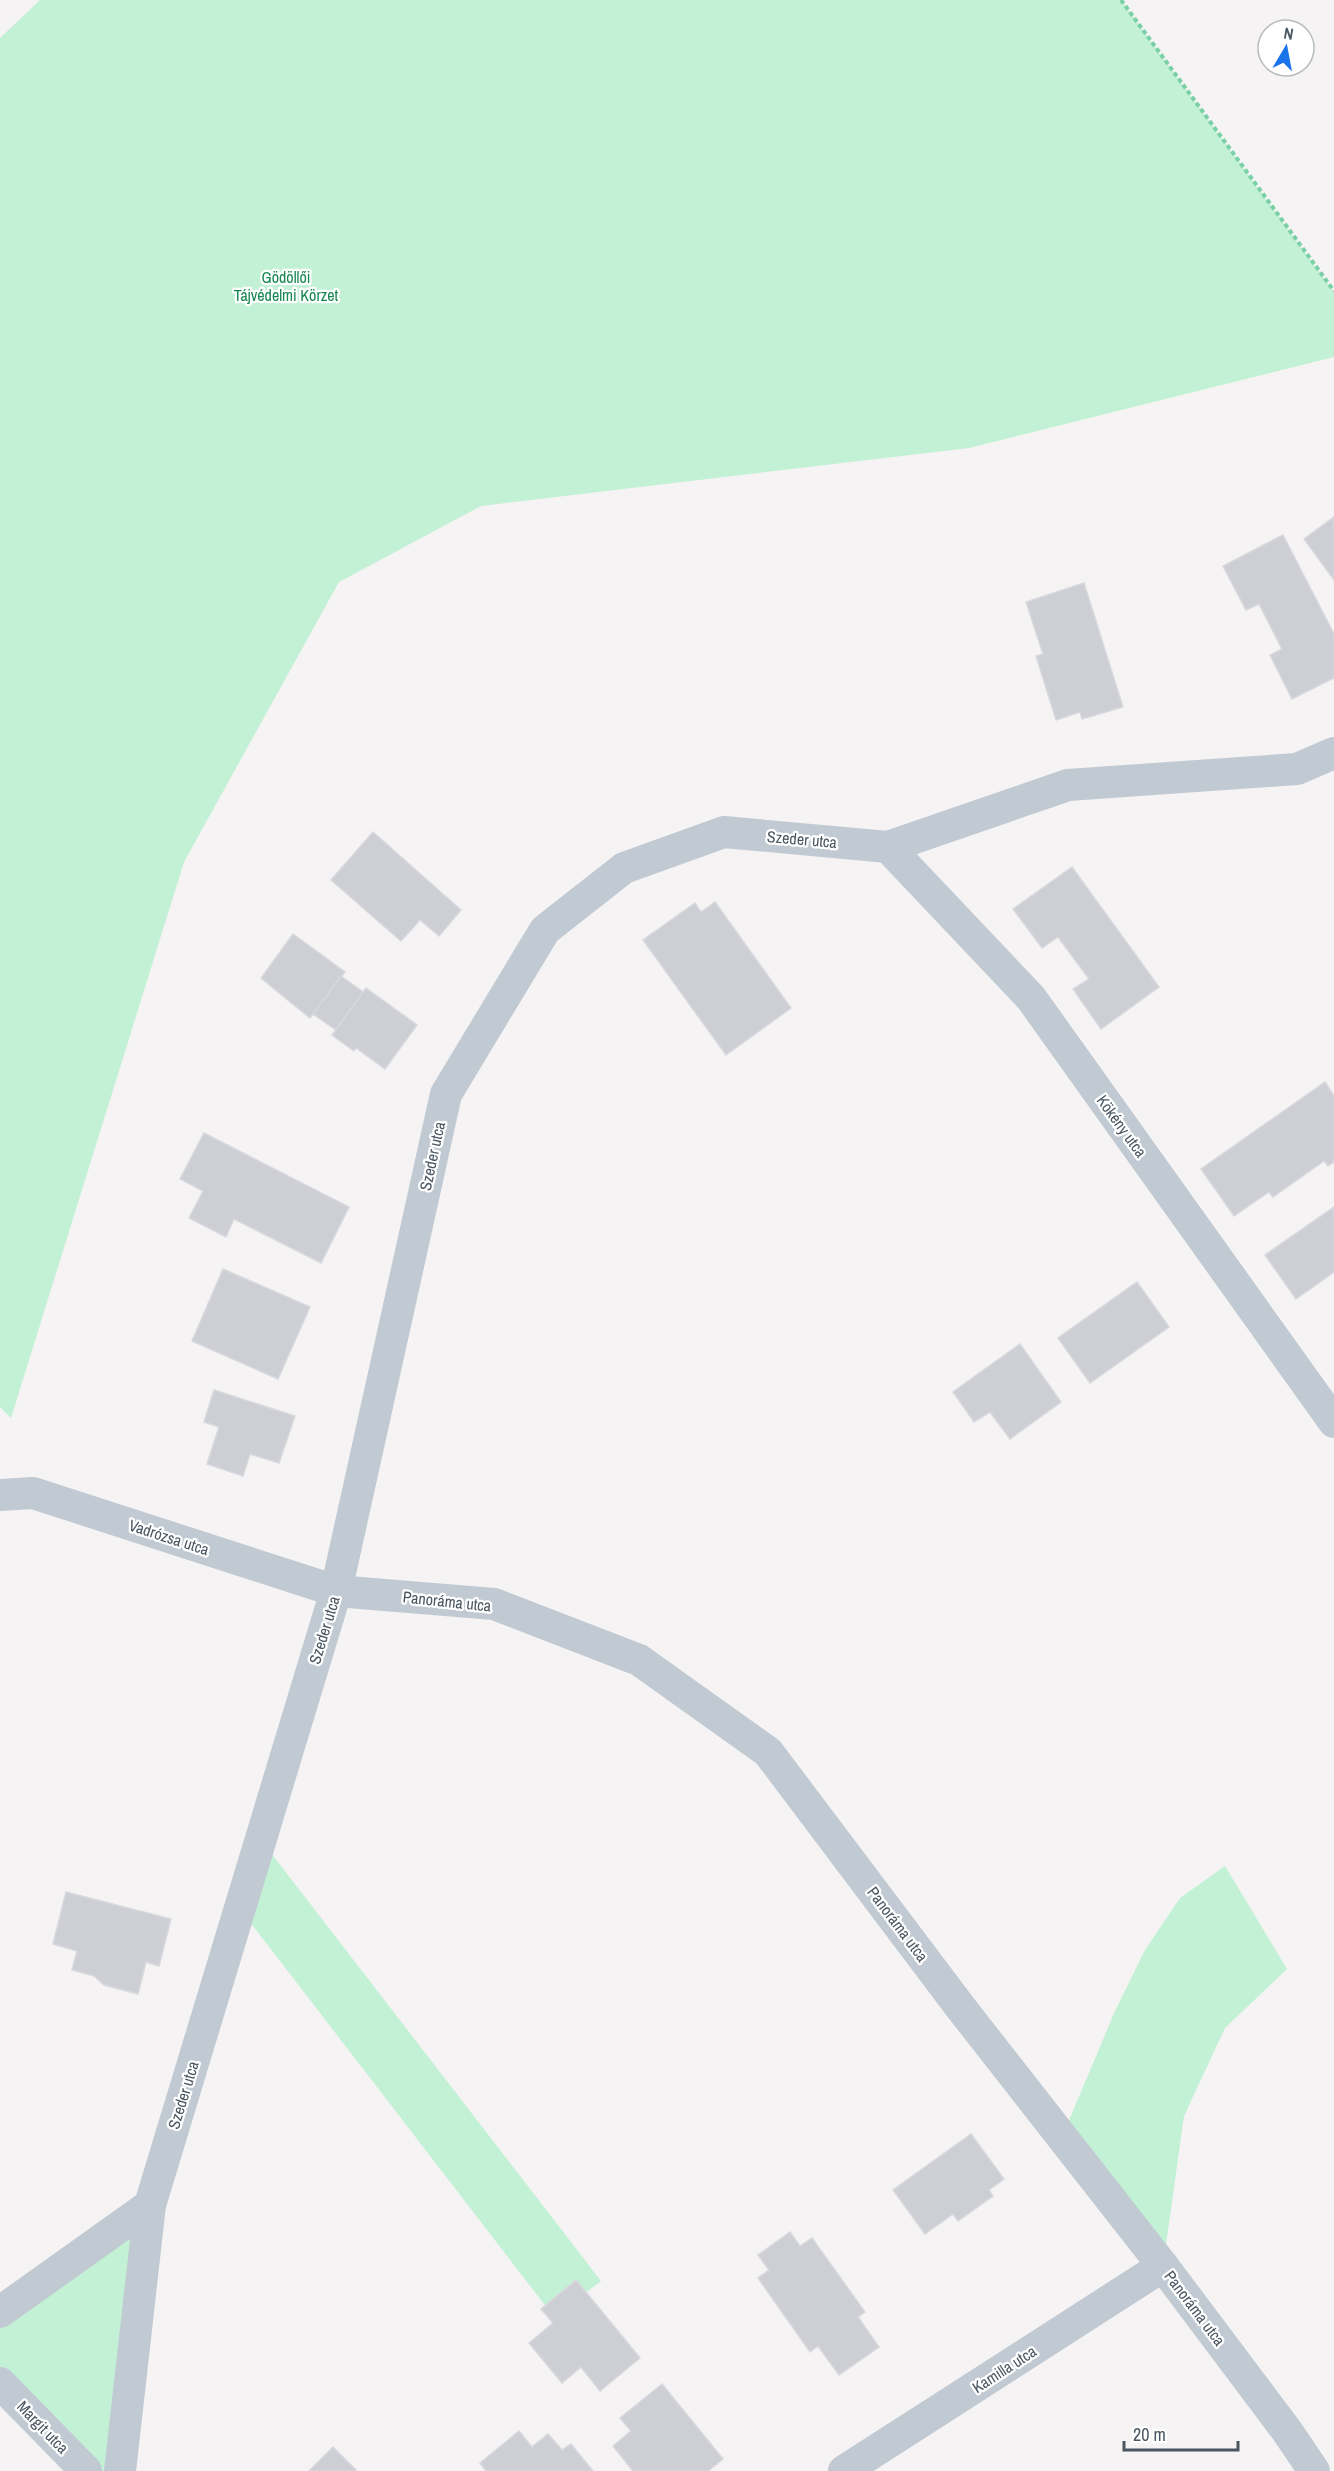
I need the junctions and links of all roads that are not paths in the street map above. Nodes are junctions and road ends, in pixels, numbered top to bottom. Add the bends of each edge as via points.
1 (1334, 753) edge
2 (888, 847) junction
3 (1334, 1422) edge
4 (0, 1495) edge
5 (336, 1591) junction
6 (150, 2205) junction
7 (1163, 2266) junction
8 (0, 2312) edge
9 (0, 2383) edge
10 (86, 2471) edge
11 (120, 2471) edge
12 (844, 2471) edge
13 (1314, 2471) edge

1 - 2 street, Szeder utca via 1297,770 1068,785
2 - 3 street, Kökény utca via 1031,998
2 - 5 street, Szeder utca via 724,832 624,868 545,930 446,1094
4 - 5 street, Vadrózsa utca via 33,1493
5 - 6 street, Szeder utca
5 - 7 street, Panoráma utca via 494,1604 639,1660 768,1752
6 - 8 street
6 - 11 street, Szeder utca
7 - 12 street, Kamilla utca
7 - 13 street, Panoráma utca
9 - 10 street, Margit utca

